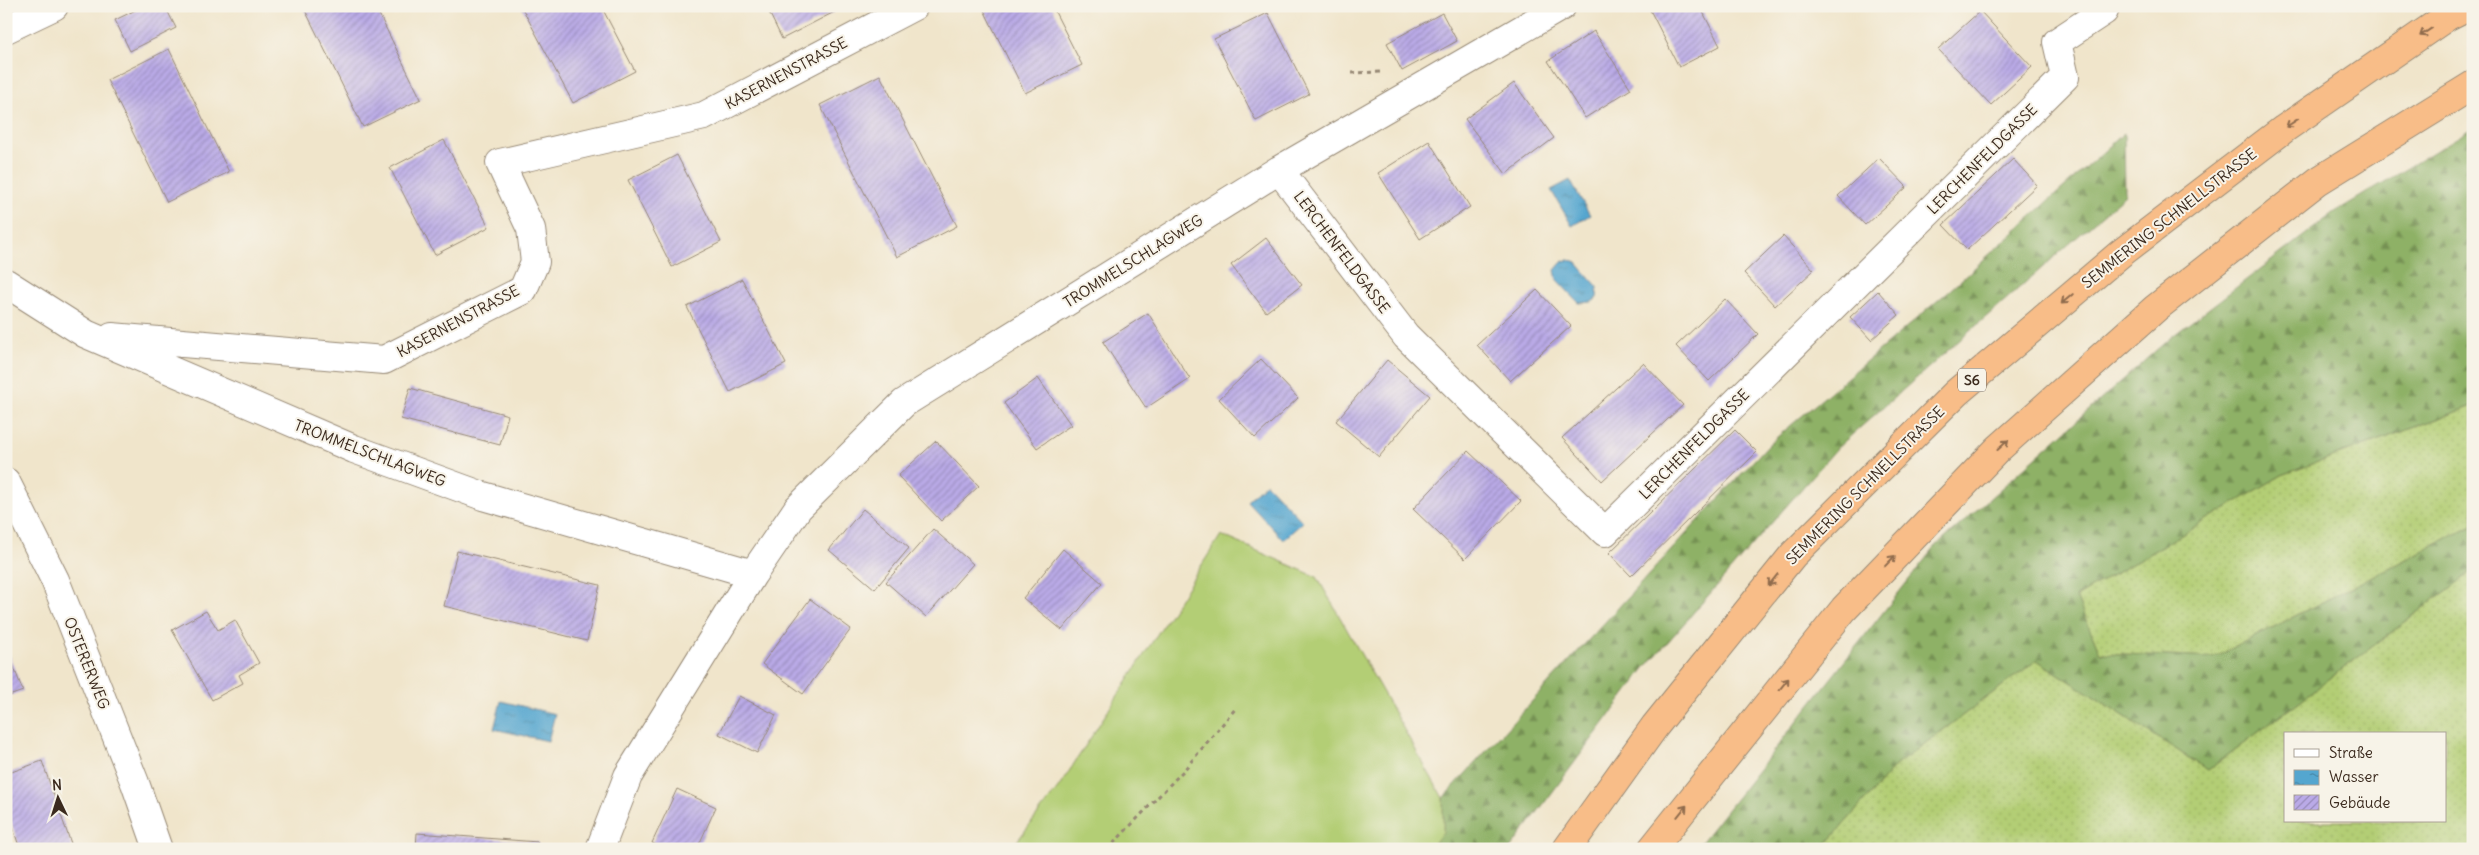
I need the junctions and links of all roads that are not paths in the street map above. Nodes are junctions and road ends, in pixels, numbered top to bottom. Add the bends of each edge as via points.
1 (54, 6) edge
2 (914, 6) edge
3 (1562, 6) edge
4 (2468, 6) edge
5 (2104, 11) dead end
6 (6, 29) edge
7 (2473, 85) edge
8 (1279, 170) junction
9 (6, 283) edge
10 (86, 334) junction
11 (6, 482) edge
12 (752, 574) junction
13 (158, 849) edge
14 (600, 849) edge
15 (1567, 849) edge
16 (1652, 849) edge

1 - 6 street
2 - 10 street, KASERNENSTRASSE via 704,116 500,163 531,229 534,262 523,290 384,360
3 - 8 street, TROMMELSCHLAGWEG
4 -> 15 highway, SEMMERING SCHNELLSTRASSE / S6 via 2448,16 2284,129 2120,254 1956,393 1793,555 1655,726
5 - 8 street, LERCHENFELDGASSE via 2057,42 2065,77 1605,532 1406,336
16 -> 7 highway via 1844,608 1998,449 2156,308 2318,181
8 - 12 street, TROMMELSCHLAGWEG via 904,403 798,508
9 - 10 street, TROMMELSCHLAGWEG
10 - 12 street, TROMMELSCHLAGWEG via 354,449 465,490
11 - 13 street, OSTERERWEG via 54,580
12 - 14 street, TROMMELSCHLAGWEG via 628,776

